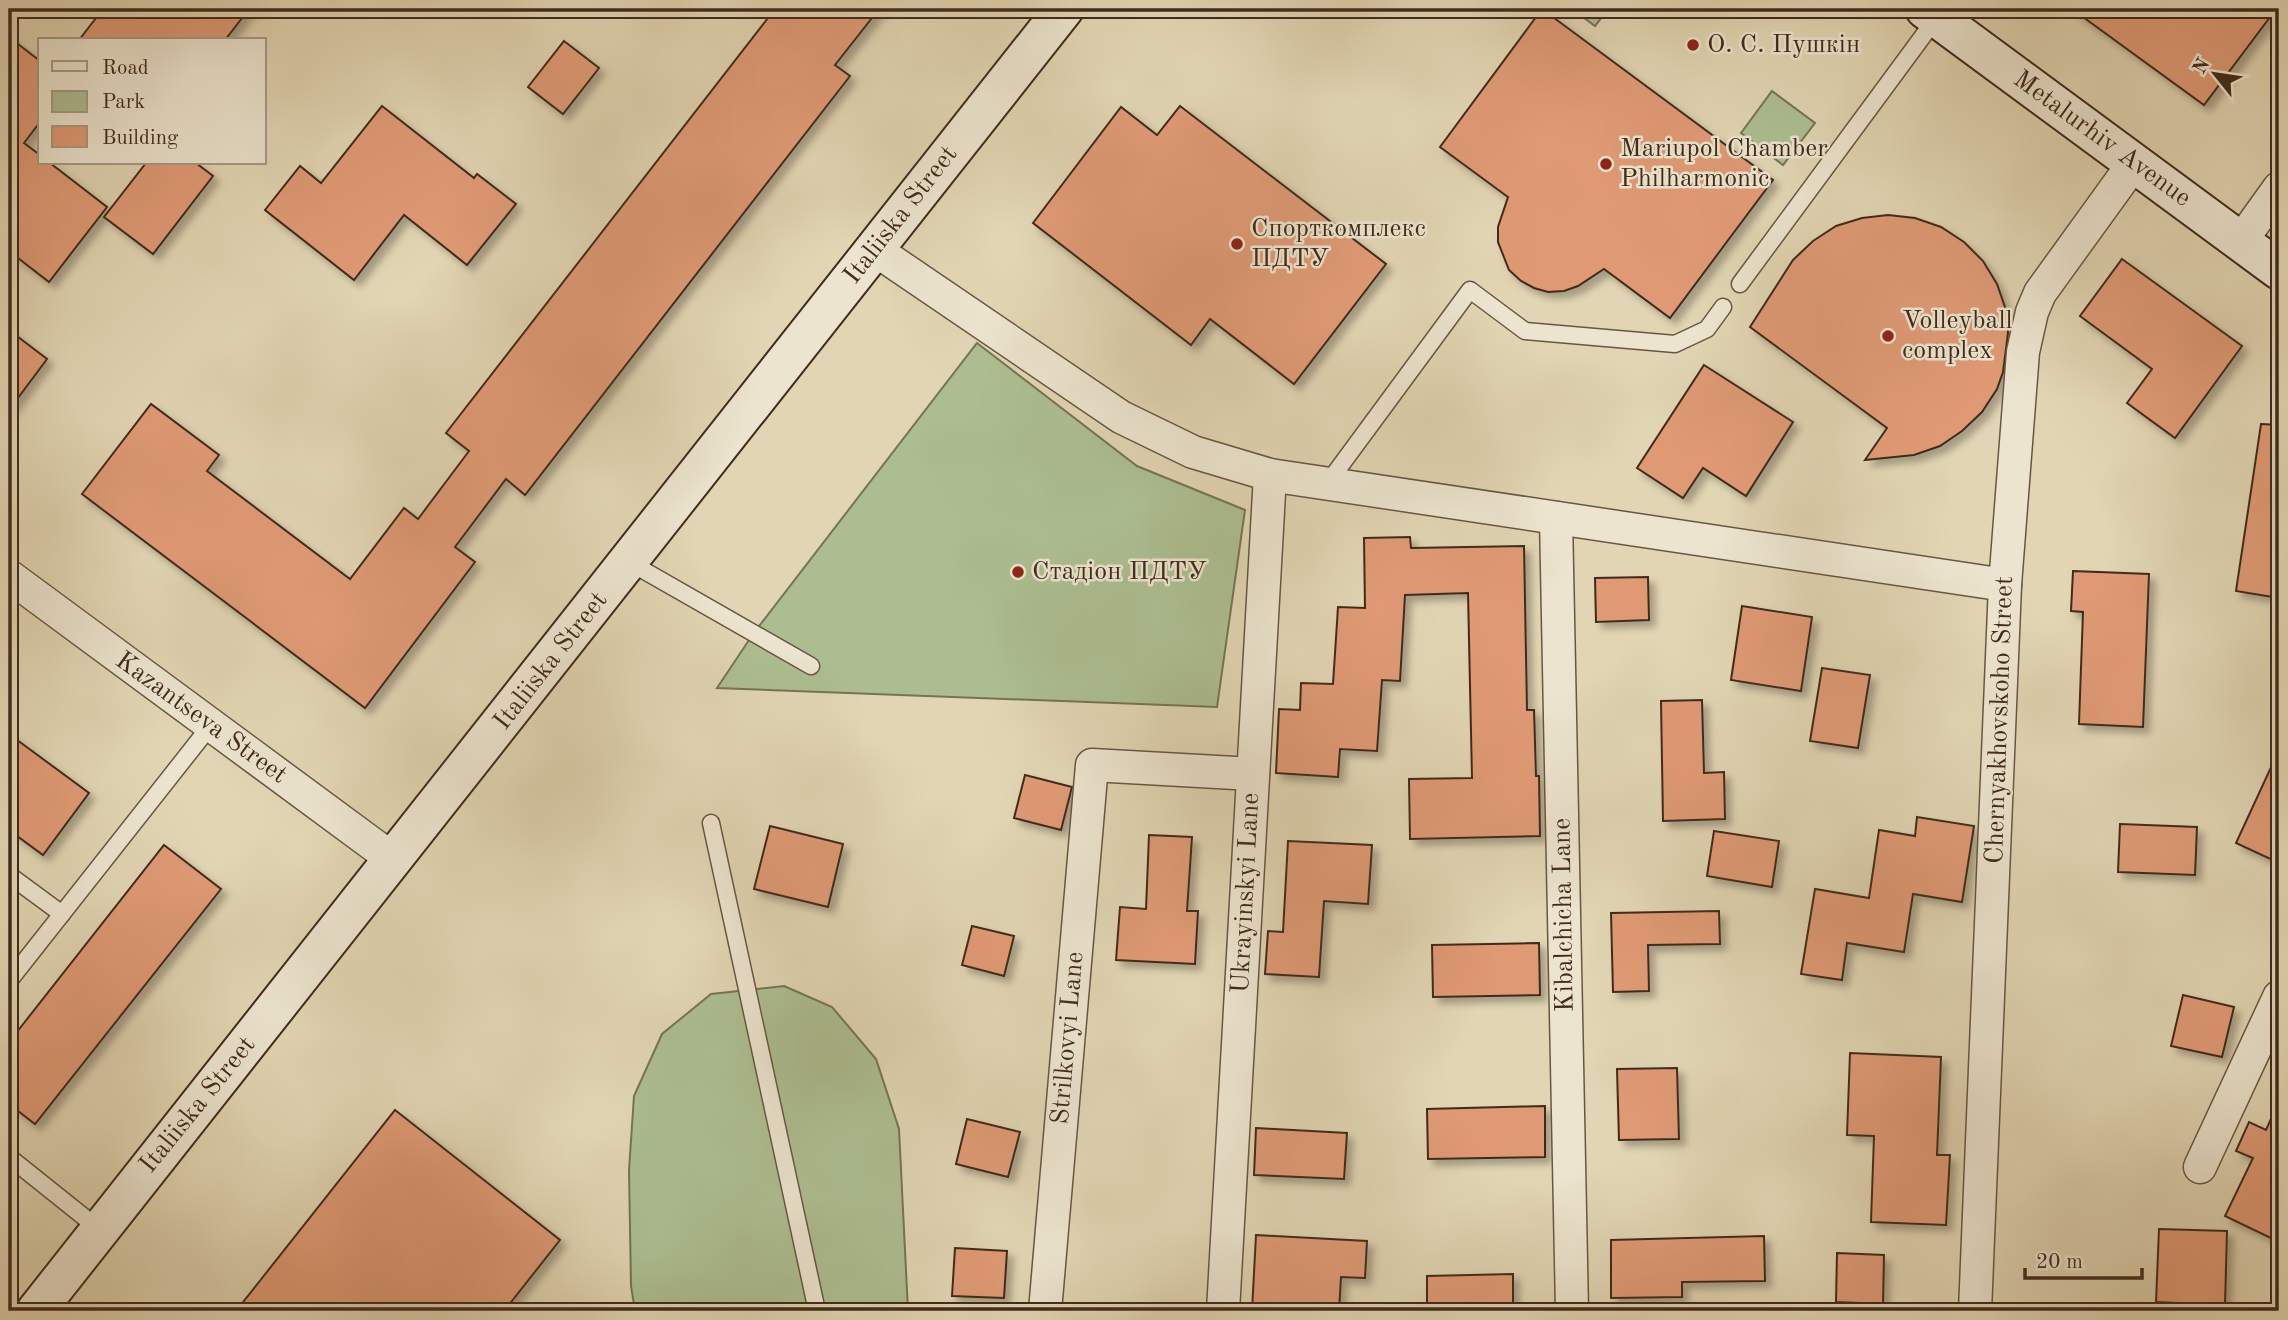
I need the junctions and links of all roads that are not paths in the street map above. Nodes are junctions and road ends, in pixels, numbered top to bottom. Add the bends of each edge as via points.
1 (1064, 9) edge
2 (1931, 13) edge
3 (2134, 163) junction
4 (2279, 188) edge
5 (2241, 241) junction
6 (874, 249) junction
7 (2279, 270) edge
8 (1740, 284) dead end
9 (1723, 307) dead end
10 (1270, 475) junction
11 (1327, 484) junction
12 (1556, 518) junction
13 (629, 562) junction
14 (9, 576) edge
15 (2005, 585) junction
16 (811, 667) dead end
17 (211, 725) junction
18 (1253, 774) junction
19 (711, 823) dead end
20 (394, 860) junction
21 (9, 874) edge
22 (62, 914) junction
23 (9, 981) edge
24 (2279, 997) edge
25 (9, 1157) edge
26 (2200, 1167) dead end
27 (99, 1229) junction
28 (36, 1311) edge
29 (817, 1311) edge
30 (1045, 1311) edge
31 (1223, 1311) edge
32 (1572, 1311) edge
33 (1975, 1311) edge

1 - 6 street, Italiiska Street
2 - 3 street, Metalurhiv Avenue
2 - 8 lane
3 - 5 street, Metalurhiv Avenue
3 - 15 street, Chernyakhovskoho Street via 2052,275 2032,312 2023,352
4 - 5 street
5 - 7 street, Metalurhiv Avenue
6 - 10 street via 1121,417 1193,452
6 - 13 street, Italiiska Street
9 - 11 lane via 1707,329 1675,344 1525,331 1470,290
10 - 11 street
10 - 18 street, Ukrayinskyi Lane
11 - 12 street
12 - 15 street
12 - 32 street, Kibalchicha Lane
13 - 16 lane
13 - 20 street, Italiiska Street
14 - 17 street, Kazantseva Street
15 - 33 street, Chernyakhovskoho Street
17 - 20 street, Kazantseva Street
17 - 22 lane
18 - 30 street, Strilkovyi Lane via 1092,765
18 - 31 street, Ukrayinskyi Lane
19 - 29 lane
20 - 27 street, Italiiska Street
21 - 22 lane
22 - 23 lane
24 - 26 street
25 - 27 lane
27 - 28 street, Italiiska Street

